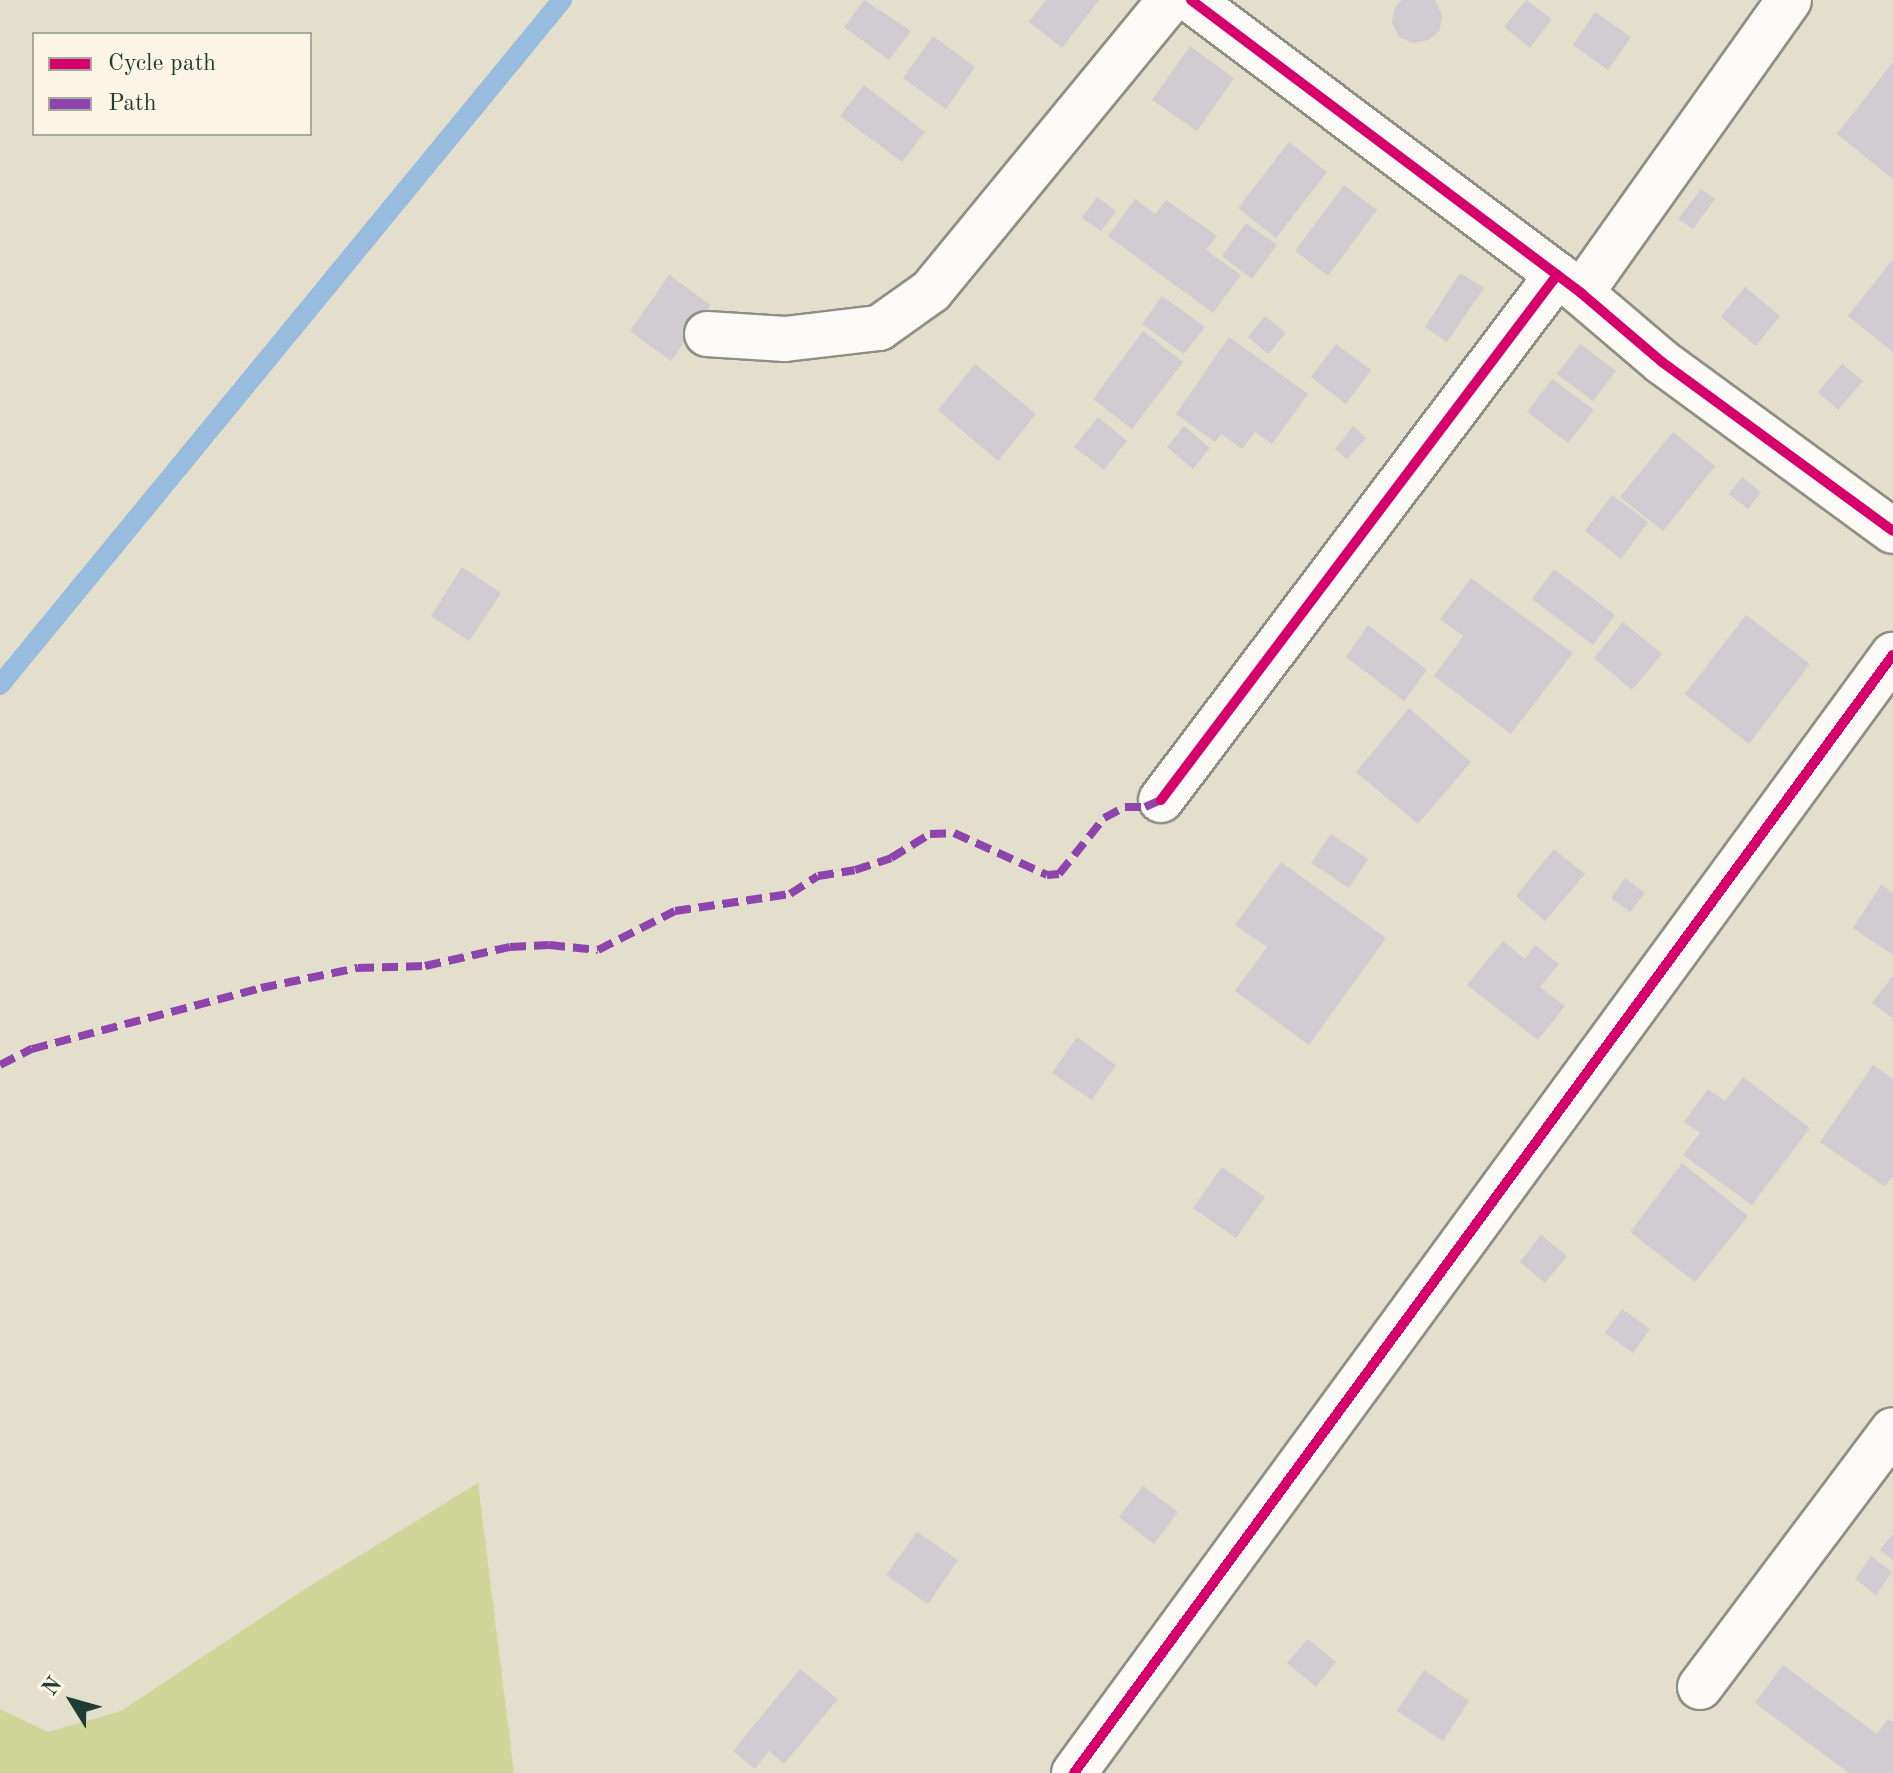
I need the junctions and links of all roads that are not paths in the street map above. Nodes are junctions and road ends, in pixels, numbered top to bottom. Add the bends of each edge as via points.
1 (1170, 0) edge
2 (1191, 0) edge
3 (1789, 0) edge
4 (1569, 284) junction
5 (707, 334) dead end
6 (1893, 531) edge
7 (1893, 655) edge
8 (1161, 800) dead end
9 (1893, 1430) edge
10 (1700, 1687) dead end
11 (1074, 1773) edge

1 - 5 street via 931,291 879,328 785,339
2 - 4 street
3 - 4 street
4 - 6 street via 1662,362
4 - 8 street
7 - 11 street
9 - 10 street

